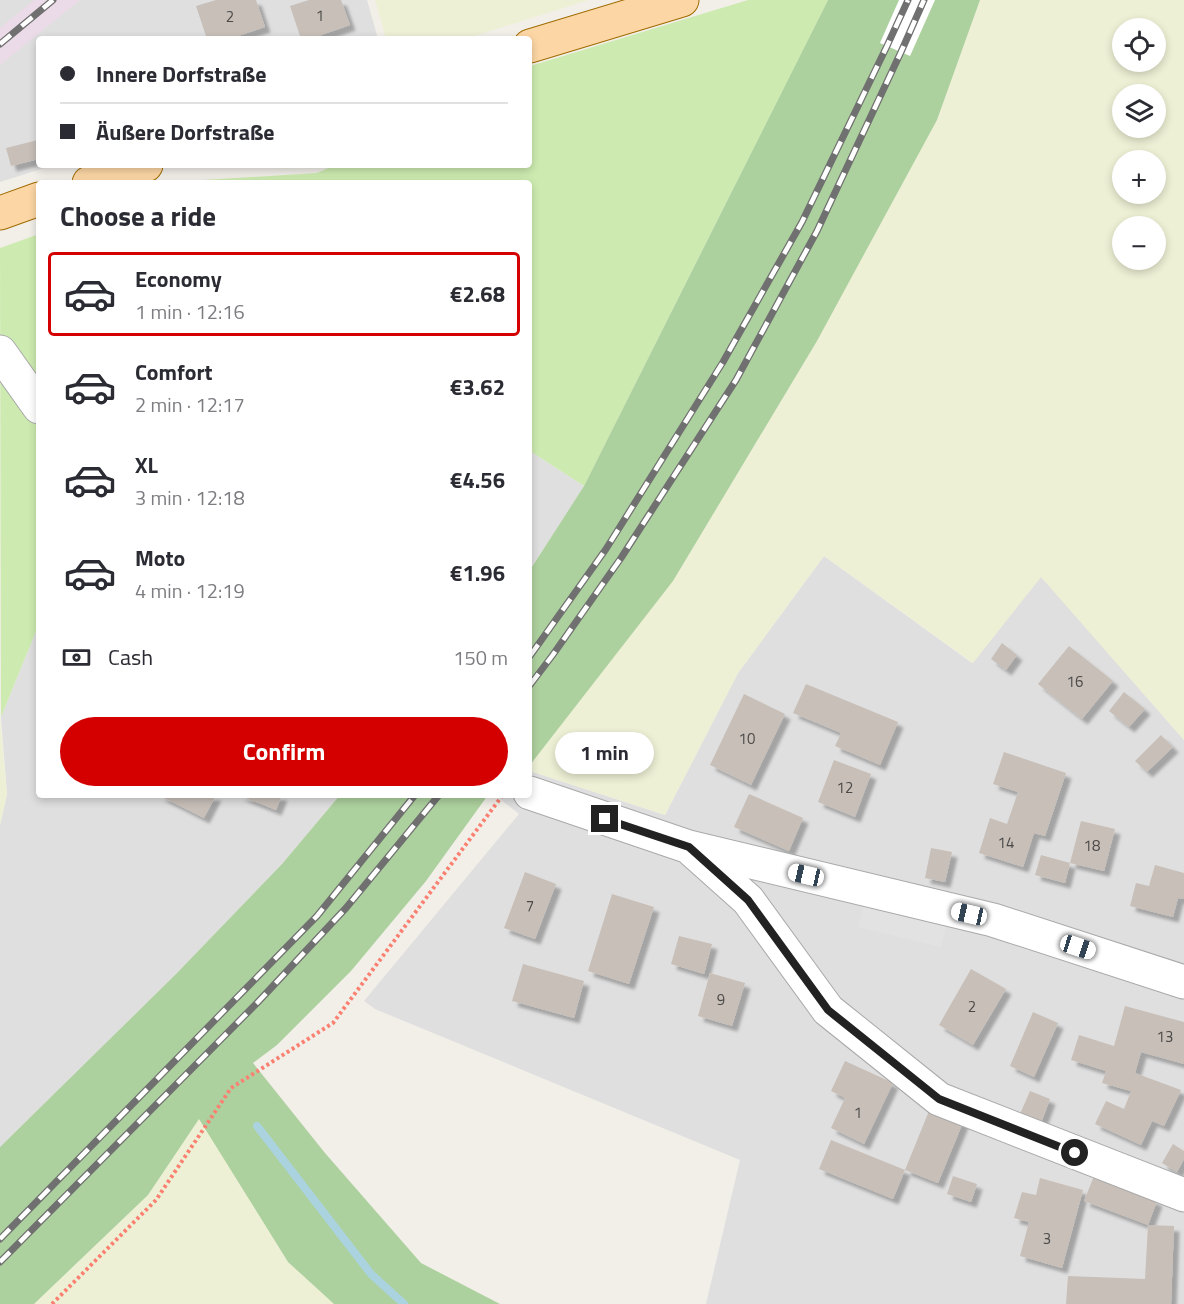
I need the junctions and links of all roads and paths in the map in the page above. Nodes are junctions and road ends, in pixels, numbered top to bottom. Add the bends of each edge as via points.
1 (682, 0) edge
2 (532, 45) edge
3 (136, 168) edge
4 (98, 180) edge
5 (36, 200) edge
6 (0, 213) edge
7 (0, 351) edge
8 (36, 403) edge
9 (532, 794) edge
10 (500, 798) edge
11 (689, 847) junction
12 (1184, 982) edge
13 (1184, 1195) edge
14 (52, 1304) edge

1 - 2 main road
3 - 4 main road
5 - 6 main road
7 - 8 street
9 - 11 street
10 - 14 path via 333,1023 231,1088 156,1200
11 - 12 street via 993,920
11 - 13 street via 748,900 828,1010 939,1099

